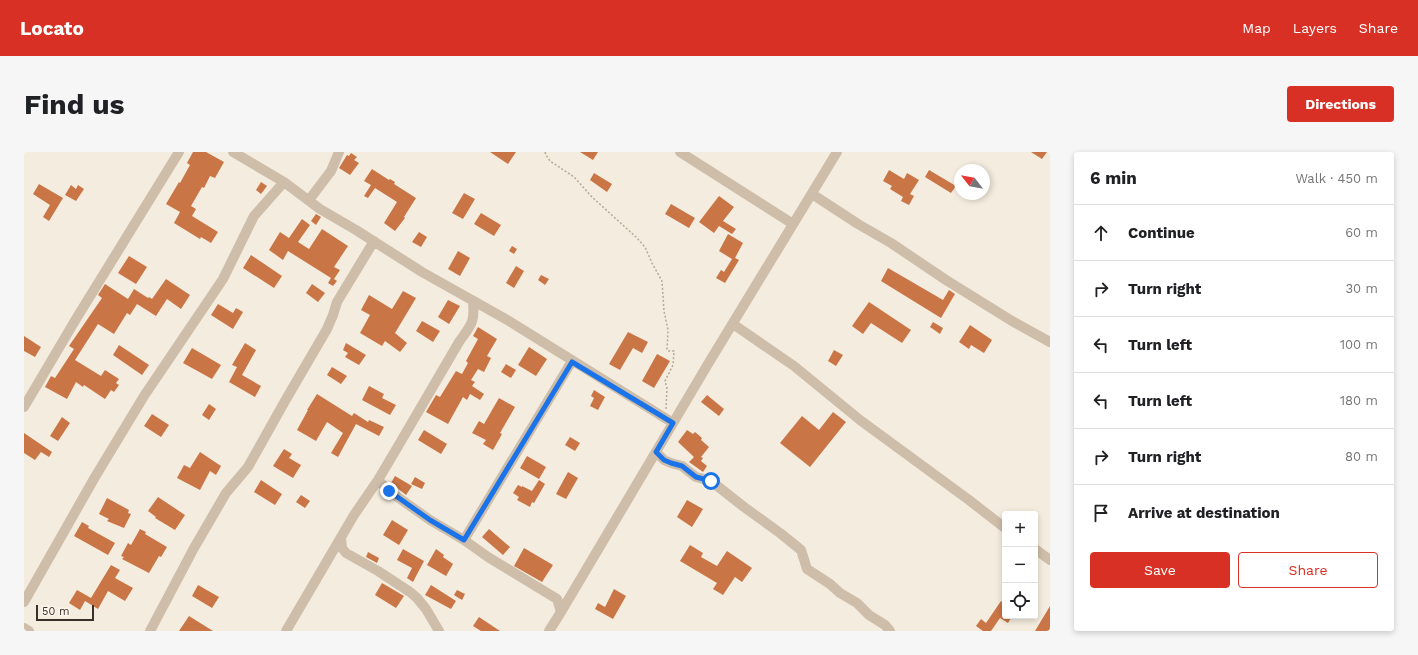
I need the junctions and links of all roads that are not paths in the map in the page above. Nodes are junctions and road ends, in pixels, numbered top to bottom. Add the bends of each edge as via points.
1 (179, 152) edge
2 (233, 152) edge
3 (339, 152) edge
4 (680, 152) edge
5 (837, 152) edge
6 (284, 182) junction
7 (812, 194) junction
8 (309, 200) junction
9 (793, 224) junction
10 (374, 241) junction
11 (473, 302) junction
12 (733, 324) junction
13 (1050, 342) edge
14 (572, 362) junction
15 (24, 407) edge
16 (669, 421) junction
17 (656, 452) junction
18 (378, 480) junction
19 (1002, 526) edge
20 (341, 537) junction
21 (464, 540) junction
22 (1038, 550) edge
23 (1050, 560) edge
24 (24, 602) edge
25 (561, 612) junction
26 (24, 628) edge
27 (29, 631) edge
28 (150, 631) edge
29 (286, 631) edge
30 (439, 631) edge
31 (549, 631) edge
32 (890, 631) edge

1 - 15 street
2 - 6 street
3 - 8 street via 331,171
4 - 9 street
5 - 7 street
6 - 8 street
6 - 24 street via 254,216 224,279 144,396 94,477
7 - 9 street
7 - 13 street via 1012,321
8 - 10 street
9 - 12 street
10 - 11 street
10 - 28 street via 337,302 327,329 248,467 226,493
11 - 14 street via 509,321
11 - 18 street via 472,324
12 - 16 street
12 - 19 street via 782,357 880,436
14 - 16 street
14 - 21 street
16 - 17 street
17 - 25 street
17 - 32 street via 664,460 682,466 696,477 711,481 780,533 801,550 807,570 857,603
18 - 20 street
18 - 21 street via 389,491 430,520
20 - 29 street
20 - 30 street via 342,548 346,554 410,592 426,609
21 - 25 street via 557,599
22 - 23 street
25 - 31 street
26 - 27 street

